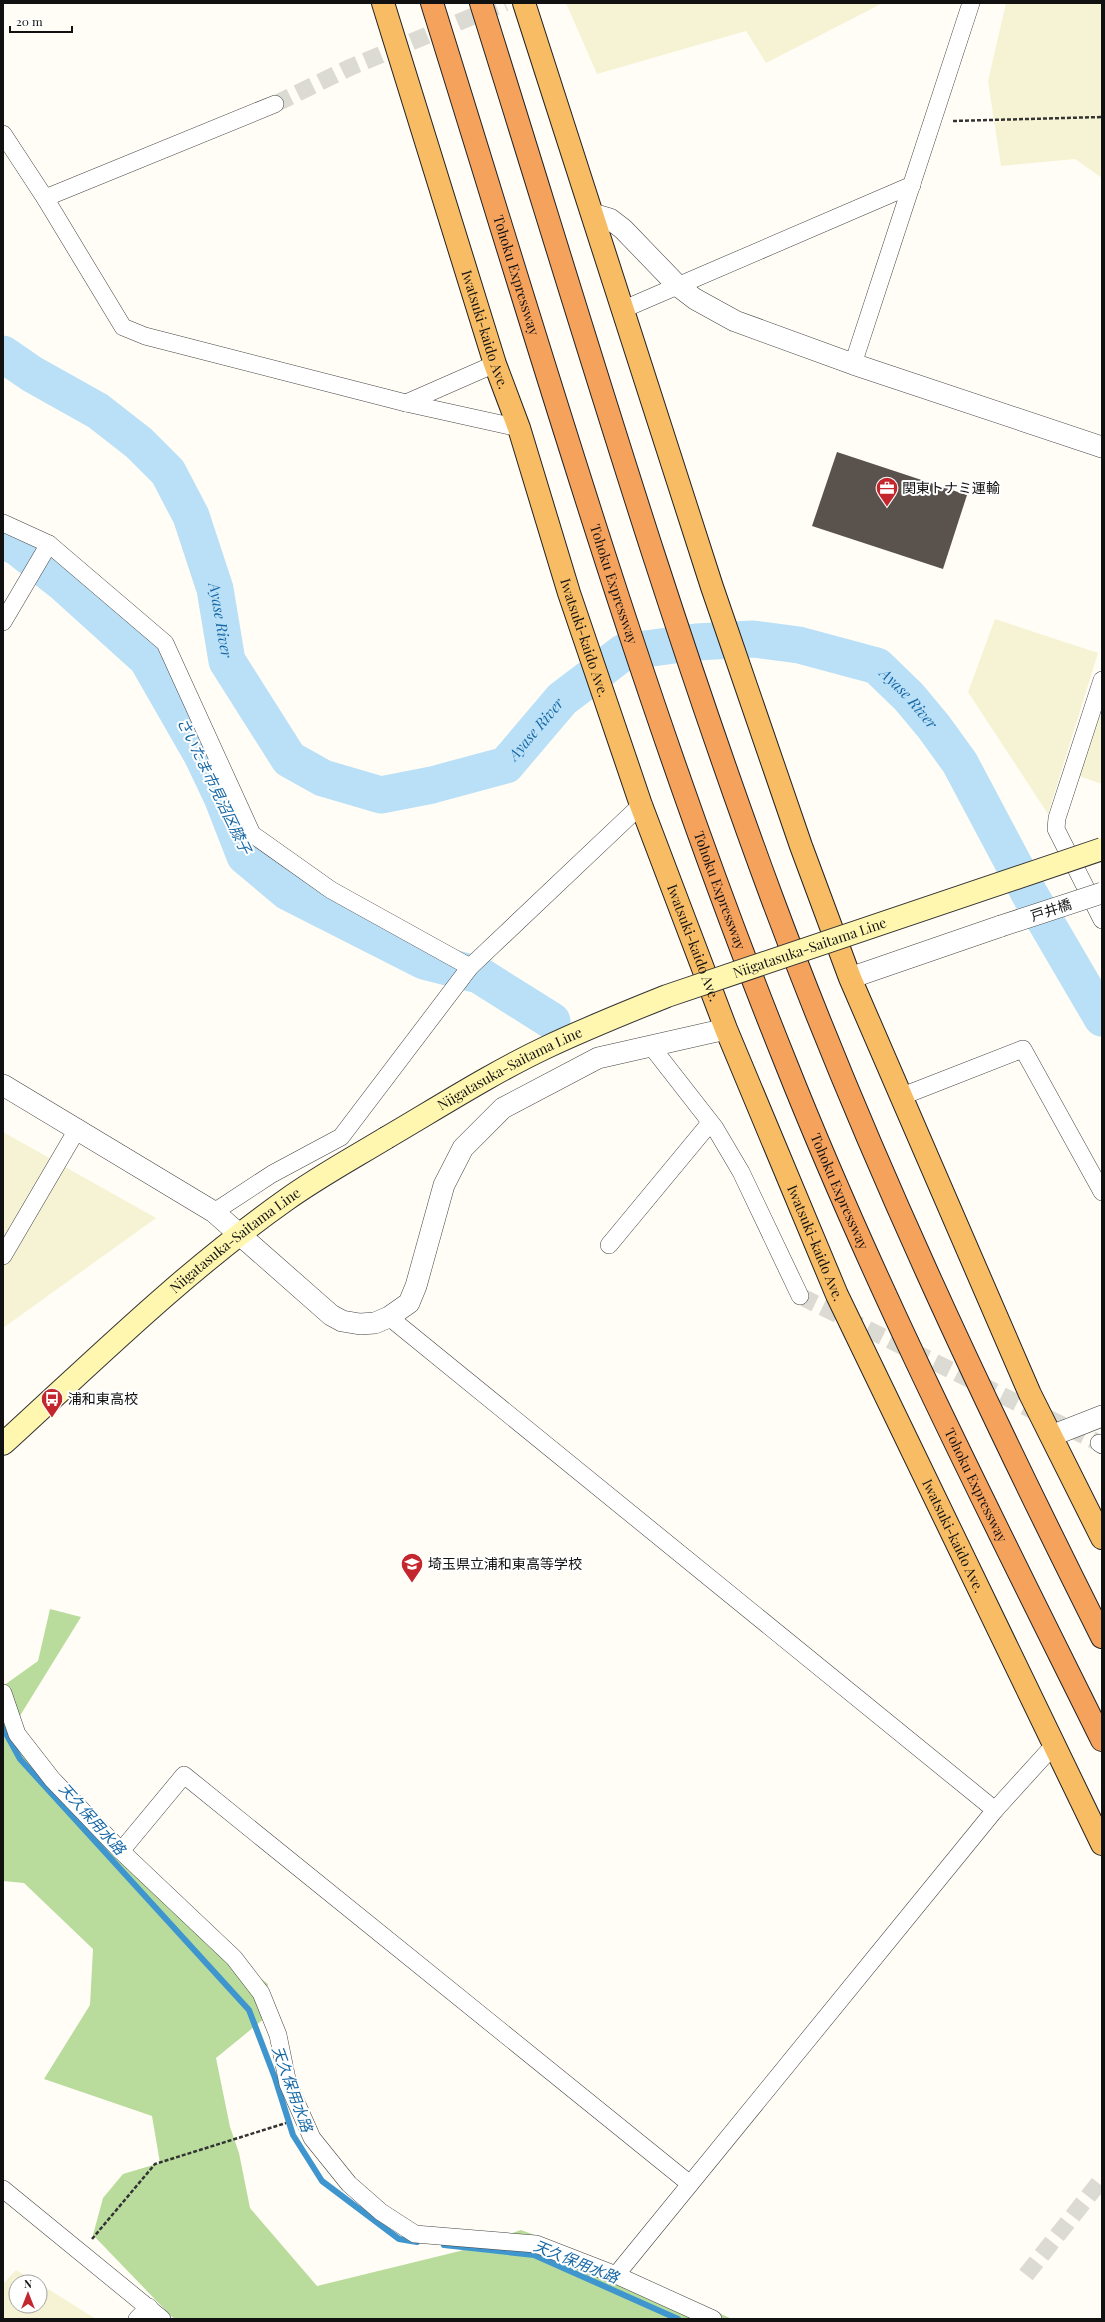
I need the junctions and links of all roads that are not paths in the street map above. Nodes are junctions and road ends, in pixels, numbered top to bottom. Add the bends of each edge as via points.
1 (383, 3) edge
2 (432, 3) edge
3 (481, 3) edge
4 (524, 3) edge
5 (971, 3) edge
6 (275, 104) tunnel mouth
7 (3, 134) edge
8 (912, 185) junction
9 (45, 198) junction
10 (593, 214) junction
11 (678, 286) junction
12 (624, 309) junction
13 (495, 364) junction
14 (853, 364) junction
15 (406, 404) junction
16 (519, 428) junction
17 (1102, 447) edge
18 (3, 523) edge
19 (46, 549) junction
20 (3, 622) edge
21 (1102, 680) edge
22 (641, 805) junction
23 (1102, 849) edge
24 (1102, 893) edge
25 (1102, 920) edge
26 (470, 967) junction
27 (850, 978) junction
28 (726, 1029) junction
29 (651, 1046) junction
30 (3, 1085) edge
31 (900, 1097) junction
32 (710, 1123) junction
33 (78, 1128) junction
34 (1102, 1192) edge
35 (214, 1212) junction
36 (241, 1234) junction
37 (609, 1245) dead end
38 (3, 1256) edge
39 (800, 1296) tunnel mouth
40 (389, 1317) junction
41 (1102, 1416) edge
42 (1051, 1436) junction
43 (3, 1444) edge
44 (1102, 1538) edge
45 (1102, 1637) edge
46 (3, 1693) edge
47 (1102, 1740) edge
48 (1054, 1745) junction
49 (995, 1810) junction
50 (1102, 1844) edge
51 (121, 1851) junction
52 (690, 2184) junction
53 (3, 2188) edge
54 (616, 2275) junction
55 (149, 2307) junction
56 (137, 2319) edge
57 (162, 2319) edge
58 (713, 2319) edge

1 - 13 highway, Iwatsuki-kaido Ave.
2 - 47 highway, Tohoku Expressway via 615,587 680,782 785,1063 842,1198 943,1417
3 - 45 highway via 663,585 733,790 809,993 881,1168 963,1353
4 - 10 highway
5 - 8 street
6 - 9 street
7 - 9 street
8 - 11 street
8 - 14 street
9 - 15 street via 123,327 145,336
10 - 11 street via 610,219 623,229
10 - 12 highway
11 - 12 street
11 - 14 street via 735,321
12 - 27 highway via 712,587 801,846
13 - 15 street
13 - 16 highway, Iwatsuki-kaido Ave.
14 - 17 street
15 - 16 street
16 - 22 highway, Iwatsuki-kaido Ave. via 569,594
18 - 19 street
19 - 20 street
19 - 26 street via 165,643 252,834 331,890
21 - 25 street via 1057,818 1056,829
22 - 26 street
22 - 28 highway, Iwatsuki-kaido Ave.
23 - 36 main road, Niigatasuka-Saitama Line, bridge via 667,996 546,1047 386,1138 287,1199
24 - 27 street, 戸井橋, bridge
26 - 35 street via 341,1137 272,1174
27 - 31 highway
28 - 29 street
28 - 48 highway, Iwatsuki-kaido Ave. via 837,1295
29 - 32 street
29 - 40 street via 598,1058 503,1108 463,1148 444,1185 409,1303
30 - 33 street
31 - 34 street via 1023,1049
31 - 42 highway via 1024,1381
32 - 37 street
32 - 39 street via 741,1172
33 - 35 street
33 - 38 street
35 - 36 street
36 - 40 street via 342,1322 360,1324
36 - 43 main road, Niigatasuka-Saitama Line via 141,1317
40 - 49 street
41 - 42 street
42 - 44 highway
46 - 51 street via 17,1734 33,1756
48 - 49 street
48 - 50 highway, Iwatsuki-kaido Ave.
49 - 52 street
51 - 52 street via 184,1775
51 - 54 street via 234,1958 261,1993 278,2035 288,2084 312,2138 348,2184 381,2212 415,2234 536,2244
52 - 54 street
53 - 55 street
54 - 58 street
55 - 56 street
55 - 57 street

